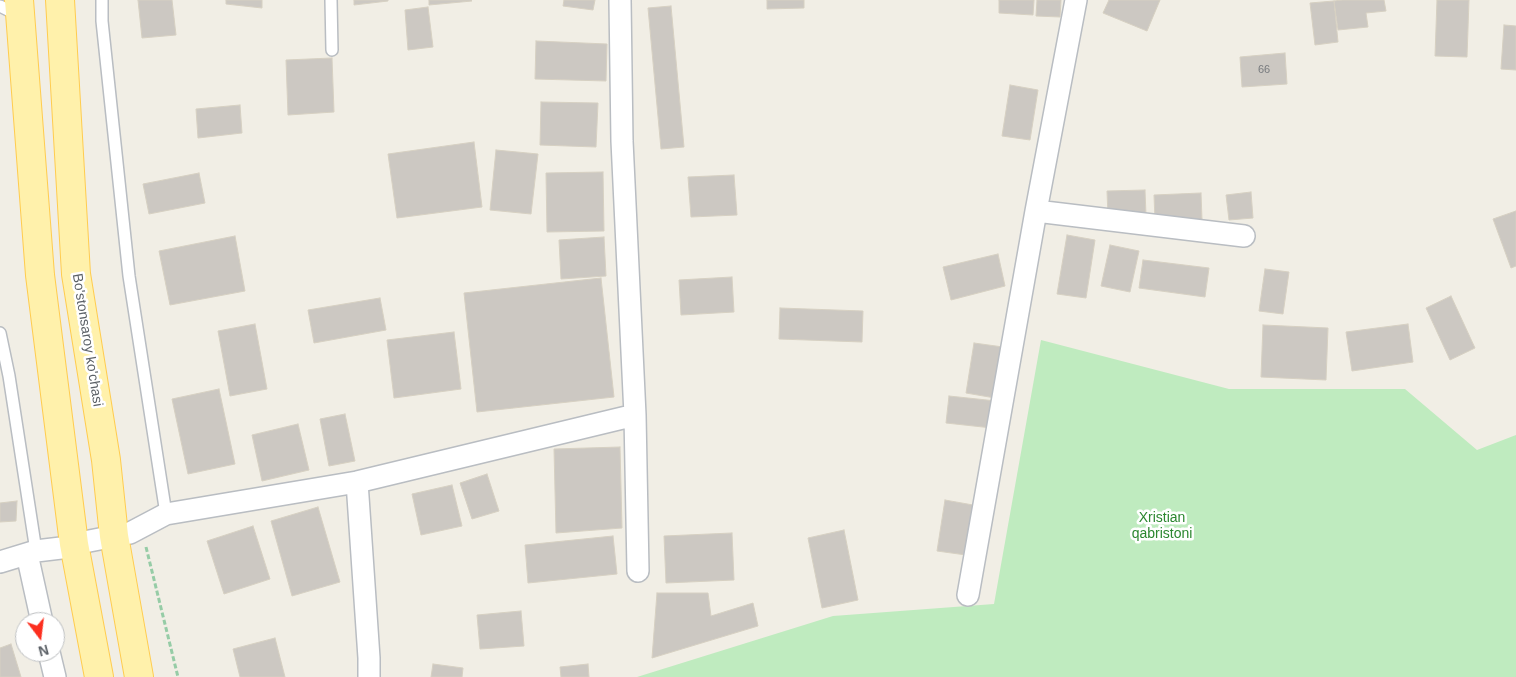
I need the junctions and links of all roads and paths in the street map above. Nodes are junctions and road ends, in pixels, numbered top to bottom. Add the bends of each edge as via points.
1 (60, 0) edge
2 (102, 0) edge
3 (330, 0) edge
4 (620, 0) edge
5 (1076, 0) edge
6 (14, 9) edge
7 (332, 50) dead end
8 (1036, 211) junction
9 (1244, 236) dead end
10 (0, 333) edge
11 (635, 415) junction
12 (356, 482) junction
13 (166, 514) junction
14 (141, 527) junction
15 (114, 536) junction
16 (74, 544) junction
17 (31, 552) junction
18 (0, 562) edge
19 (638, 571) dead end
20 (968, 595) dead end
21 (40, 612) edge
22 (51, 662) edge
23 (55, 677) edge
24 (99, 677) edge
25 (139, 677) edge
26 (178, 677) edge
27 (368, 677) edge

1 - 15 main road, Bo'stonsaroy ko'chasi via 76,274 106,460
2 - 13 lane via 130,276
3 - 7 lane
4 - 11 street via 622,141
5 - 8 street
6 - 16 main road via 40,275
8 - 9 street
8 - 20 street
10 - 17 lane via 9,376
11 - 12 street
11 - 19 street
12 - 13 street
12 - 27 street
13 - 14 street
14 - 15 street
14 - 26 path
15 - 16 street
15 - 25 main road, Bo'stonsaroy ko'chasi
16 - 17 street
16 - 24 main road
17 - 18 street
17 - 21 street
22 - 23 street

